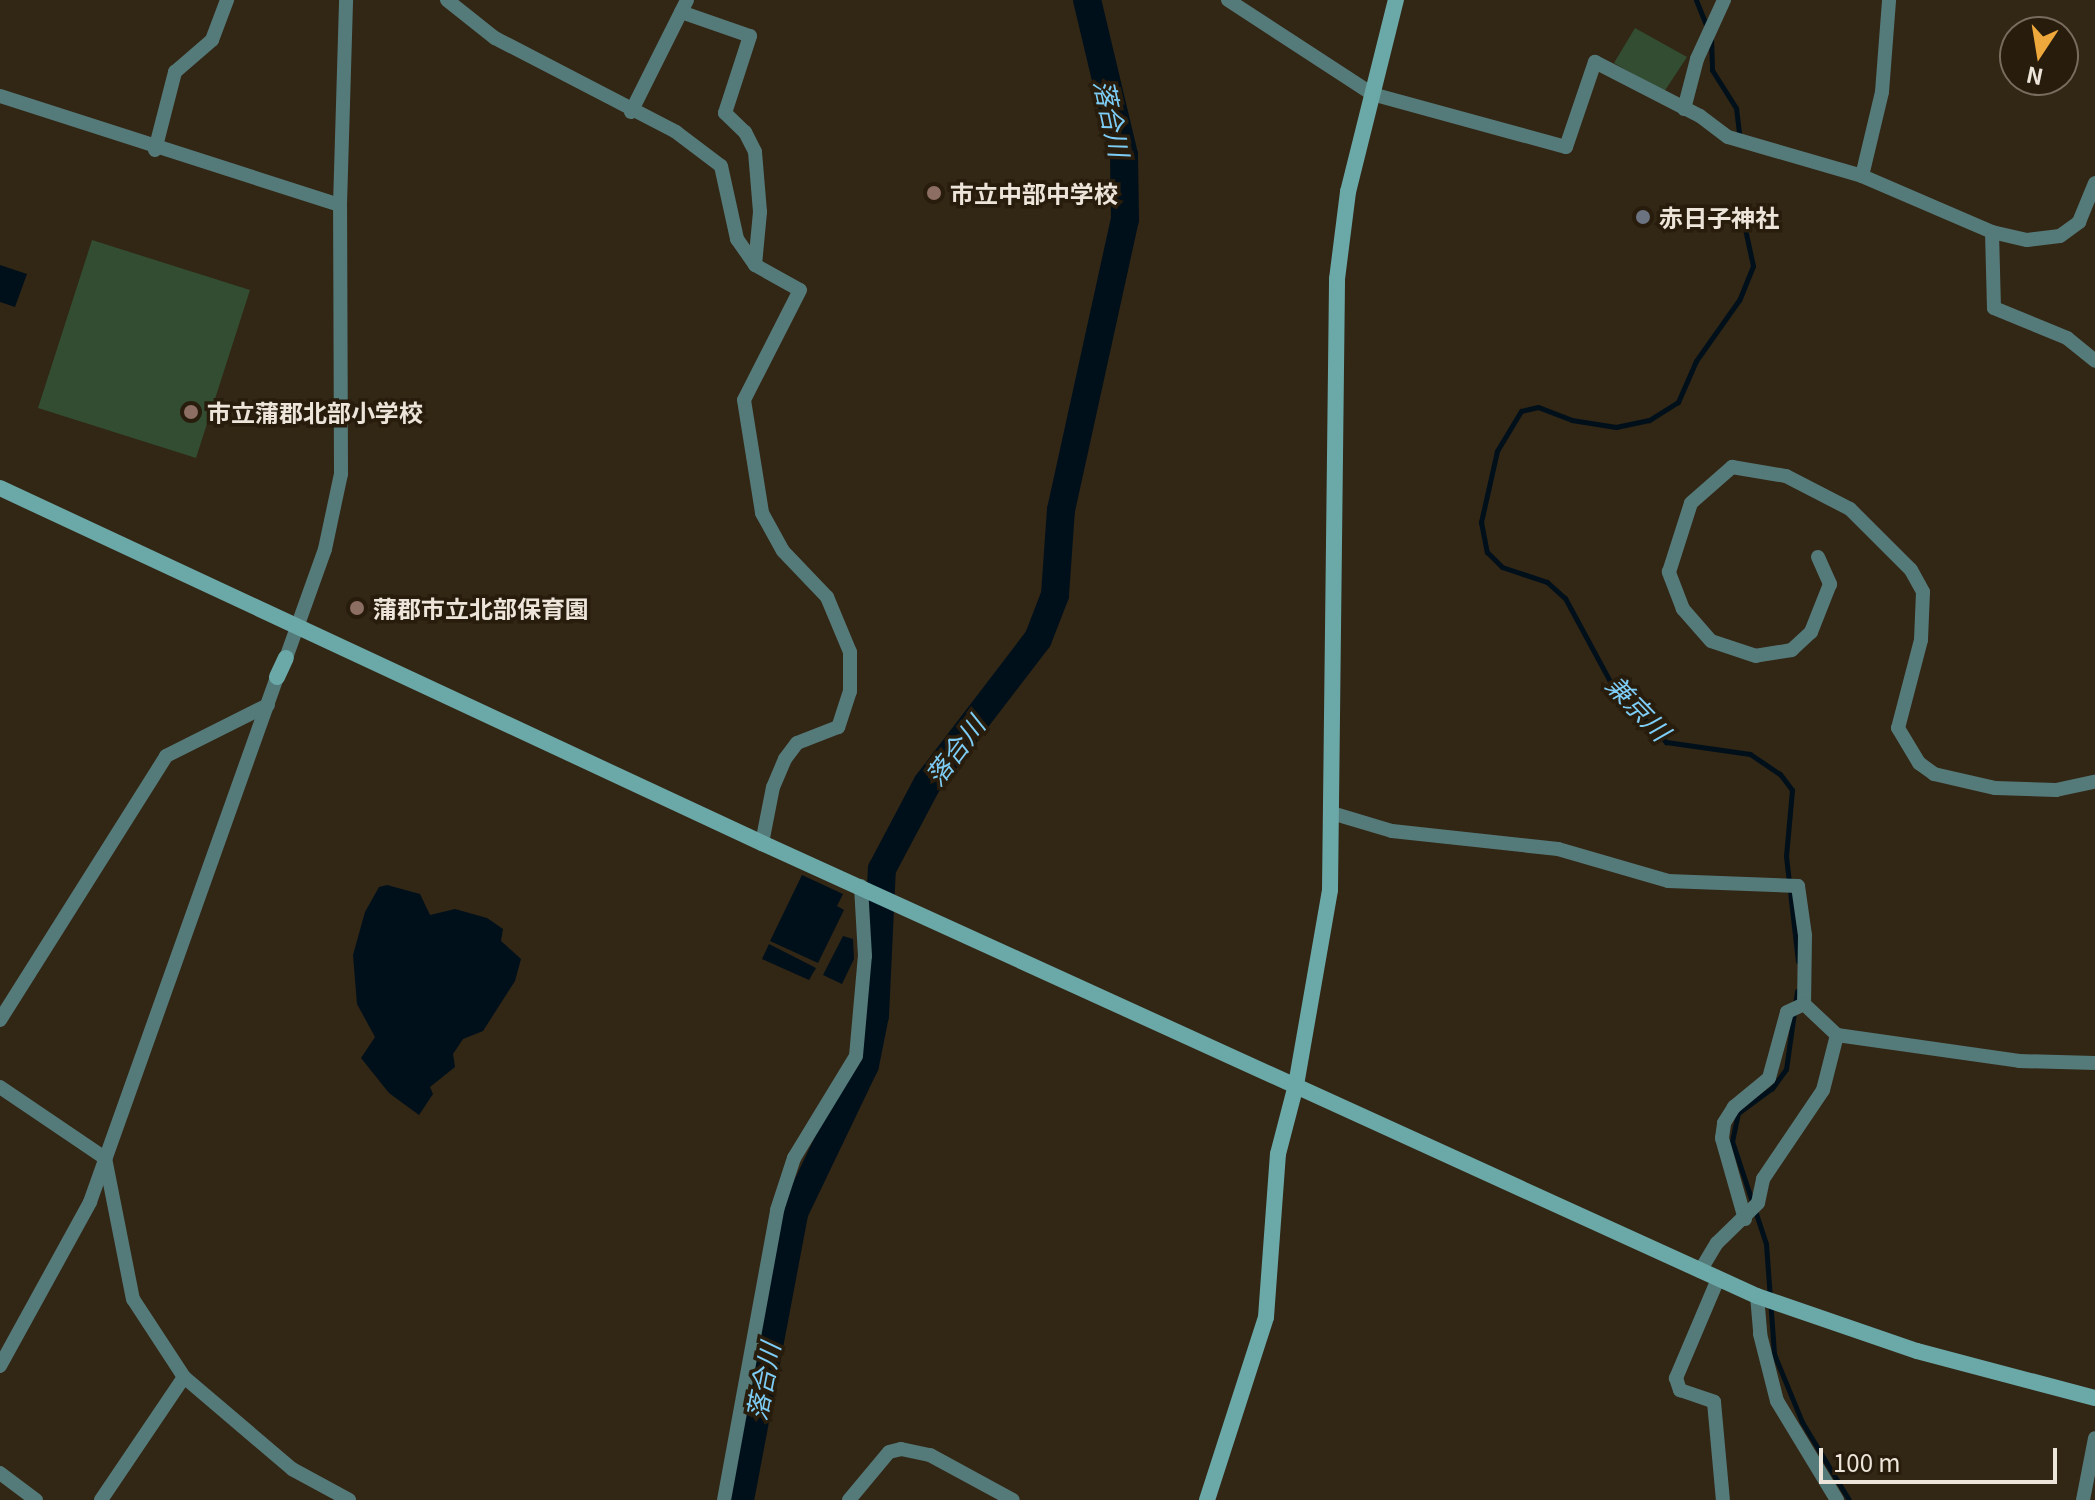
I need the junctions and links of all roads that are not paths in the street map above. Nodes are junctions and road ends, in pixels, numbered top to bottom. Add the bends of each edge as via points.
1 (227, 0) edge
2 (346, 0) edge
3 (447, 0) edge
4 (1228, 0) edge
5 (1396, 0) edge
6 (1724, 0) edge
7 (1889, 0) edge
8 (684, 6) edge
9 (1372, 94) junction
10 (0, 96) edge
11 (1684, 109) junction
12 (631, 112) junction
13 (155, 150) junction
14 (1862, 176) junction
15 (2095, 183) edge
16 (340, 205) junction
17 (1992, 232) junction
18 (755, 265) junction
19 (2095, 361) edge
20 (0, 488) edge
21 (1818, 557) dead end
22 (299, 630) junction
23 (286, 658) joint
24 (277, 677) joint
25 (268, 705) junction
26 (2095, 782) edge
27 (1335, 814) junction
28 (762, 843) junction
29 (864, 887) junction
30 (1797, 1007) junction
31 (0, 1020) edge
32 (1837, 1035) junction
33 (2095, 1063) edge
34 (1296, 1085) junction
35 (0, 1087) edge
36 (105, 1158) junction
37 (1751, 1212) junction
38 (1700, 1271) junction
39 (1718, 1279) junction
40 (1759, 1297) junction
41 (0, 1366) edge
42 (184, 1377) junction
43 (2095, 1398) edge
44 (2095, 1438) edge
45 (0, 1473) edge
46 (36, 1500) edge
47 (101, 1500) edge
48 (349, 1500) edge
49 (724, 1500) edge
50 (849, 1500) edge
51 (1013, 1500) edge
52 (1207, 1500) edge
53 (1723, 1500) edge
54 (1837, 1500) edge
55 (2083, 1500) edge

1 - 13 street via 212,40 175,72
2 - 16 street
3 - 12 street via 495,38
4 - 9 street
5 - 9 street
6 - 11 street via 1704,42
7 - 14 street via 1882,92
8 - 12 street
8 - 18 street via 750,36 725,113 745,132 755,152 760,212
9 - 11 street via 1566,147 1595,62
9 - 27 street via 1348,192 1333,338
10 - 13 street
11 - 14 street via 1728,137
12 - 18 street via 676,132 721,166 737,239
13 - 16 street
14 - 17 street
15 - 17 street via 2079,222 2060,236 2047,241
16 - 22 street via 341,474
17 - 19 street via 1994,308 2067,338
18 - 28 street via 800,290 744,400 762,513 783,551 827,597 850,652 850,691 838,727 797,743 785,759
20 - 22 street
21 - 26 street via 1830,584 1811,632 1792,650 1756,656 1711,641 1683,609 1669,572 1691,503 1732,467 1786,476 1850,509 1911,570 1923,592 1921,640 1898,728 1919,763 1934,774 1995,788 2056,790
22 - 23 street
22 - 28 street
23 - 24 street
24 - 25 street
25 - 31 street via 166,756
25 - 36 street
27 - 30 street via 1392,831 1558,849 1668,881 1789,888 1805,935
27 - 34 street via 1330,890
28 - 29 street
29 - 34 street
29 - 49 street via 865,956 856,1056 794,1158 777,1210
30 - 32 street
30 - 37 street via 1774,1069 1724,1123 1722,1138
32 - 33 street via 2019,1061
32 - 37 street via 1823,1090 1763,1179
34 - 38 street
34 - 52 street via 1278,1154 1266,1317
35 - 36 street
36 - 41 street via 90,1202
36 - 42 street via 133,1299
37 - 38 street via 1717,1243
38 - 39 street
39 - 40 street
39 - 53 street via 1676,1378 1680,1390 1714,1402
40 - 43 street via 1917,1351
40 - 54 street via 1760,1334 1777,1401
42 - 47 street
42 - 48 street via 292,1469
44 - 55 street
45 - 46 street
50 - 51 street via 889,1452 901,1449 930,1455

